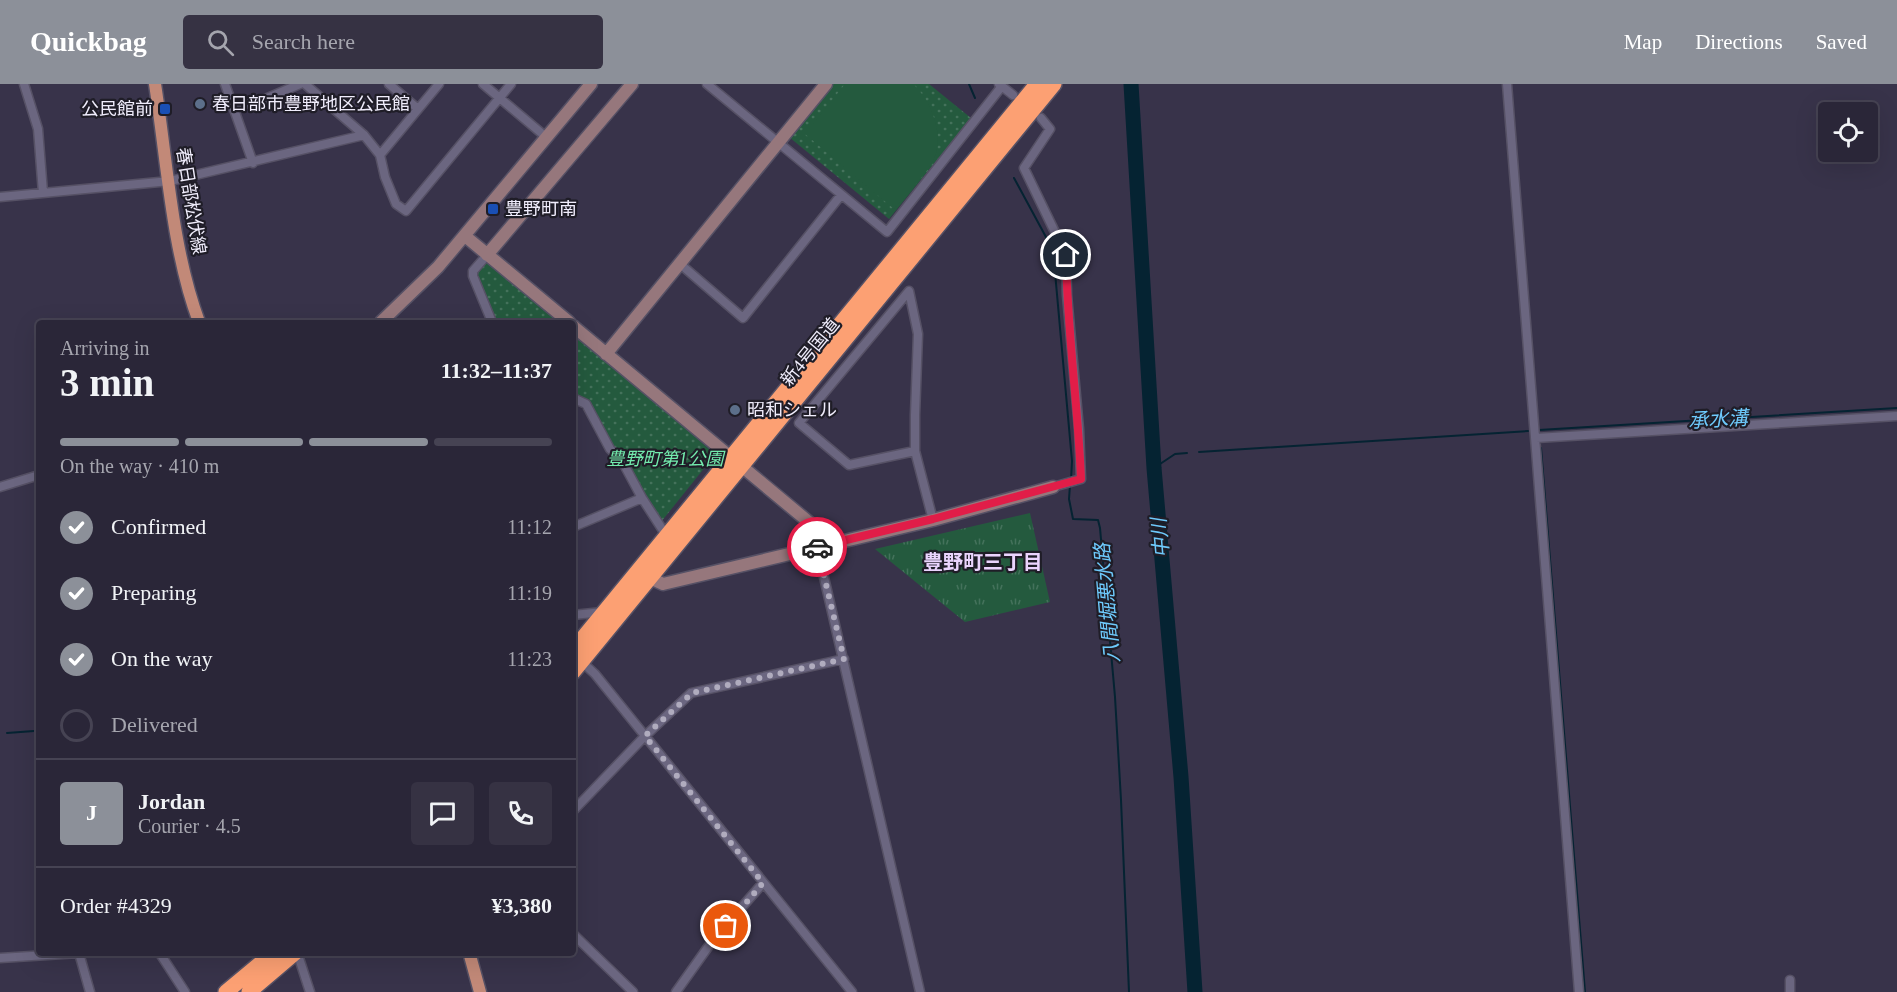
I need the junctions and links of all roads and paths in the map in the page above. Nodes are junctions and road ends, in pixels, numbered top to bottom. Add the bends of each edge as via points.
1 (24, 84) edge
2 (155, 84) edge
3 (225, 84) edge
4 (303, 84) edge
5 (389, 84) edge
6 (439, 84) edge
7 (483, 84) edge
8 (511, 84) edge
9 (591, 84) edge
10 (632, 84) edge
11 (707, 84) edge
12 (826, 84) edge
13 (1037, 84) edge
14 (1054, 84) edge
15 (1507, 84) edge
16 (1000, 85) edge
17 (1013, 95) dead end
18 (500, 98) junction
19 (233, 106) junction
20 (418, 109) junction
21 (1041, 118) dead end
22 (364, 135) junction
23 (546, 137) junction
24 (778, 143) junction
25 (380, 155) junction
26 (253, 163) junction
27 (170, 181) junction
28 (42, 193) junction
29 (841, 195) junction
30 (0, 197) edge
31 (465, 236) junction
32 (487, 255) junction
33 (679, 264) junction
34 (198, 320) edge
35 (383, 320) edge
36 (491, 320) edge
37 (566, 320) edge
38 (576, 329) edge
39 (606, 354) junction
40 (576, 399) edge
41 (1897, 416) edge
42 (1536, 438) junction
43 (915, 451) junction
44 (736, 462) junction
45 (36, 476) edge
46 (1059, 485) joint
47 (0, 487) edge
48 (642, 498) junction
49 (933, 519) junction
50 (576, 526) edge
51 (666, 535) junction
52 (834, 543) junction
53 (817, 547) junction
54 (650, 578) junction
55 (604, 612) junction
56 (576, 615) edge
57 (844, 659) junction
58 (576, 661) edge
59 (645, 736) junction
60 (576, 808) edge
61 (763, 883) junction
62 (576, 937) edge
63 (36, 956) edge
64 (81, 956) edge
65 (162, 956) edge
66 (269, 956) edge
67 (292, 956) edge
68 (298, 956) edge
69 (471, 956) edge
70 (0, 958) edge
71 (1790, 980) dead end
72 (90, 992) edge
73 (185, 992) edge
74 (226, 992) edge
75 (249, 992) edge
76 (310, 992) edge
77 (480, 992) edge
78 (633, 992) edge
79 (676, 992) edge
80 (852, 992) edge
81 (920, 992) edge
82 (1580, 992) edge
83 (1790, 992) edge

1 - 28 street via 38,129
2 - 27 main road, 春日部松伏線
3 - 19 street
4 - 19 street via 266,99
4 - 22 street
5 - 20 street
6 - 20 street
7 - 18 street
8 - 18 street
9 - 23 street
10 - 32 street
11 - 24 street
12 - 24 street
13 - 44 highway, 新4号国道
14 - 44 highway, 新4号国道
15 - 42 street
16 - 17 street
16 - 29 street via 886,232
18 - 23 street
18 - 25 street via 406,211 396,204
19 - 26 street
20 - 25 street
21 - 46 street via 1050,129 1024,168 1066,255 1080,449 1081,479
22 - 25 street
22 - 26 street
23 - 31 street
24 - 29 street
24 - 33 street
26 - 27 street
27 - 28 street
27 - 34 main road, 春日部松伏線 via 182,262
28 - 30 street
29 - 33 street via 743,318
31 - 32 street
31 - 35 street via 416,291
32 - 36 street via 473,276
32 - 37 street
33 - 39 street
38 - 39 street
39 - 44 street
40 - 48 street via 586,404
41 - 42 street
42 - 82 street
43 - 43 street via 918,334 909,291 799,423 849,465
43 - 49 street
44 - 51 highway, 新4号国道
44 - 52 street
44 - 54 highway, 新4号国道
45 - 47 street
46 - 49 street
48 - 50 street
48 - 51 street
49 - 52 street
51 - 55 highway, 新4号国道
52 - 53 street
53 - 54 street via 663,584
53 - 57 street
54 - 58 highway, 新4号国道
55 - 56 street
55 - 58 highway, 新4号国道
57 - 59 street via 692,693
57 - 81 street
58 - 59 street via 595,674
59 - 60 street
59 - 61 street
61 - 79 street via 713,940
61 - 80 street
62 - 78 street
63 - 70 street
64 - 72 street
65 - 73 street
66 - 74 highway
67 - 75 highway
68 - 76 street
69 - 77 main road
71 - 83 street

